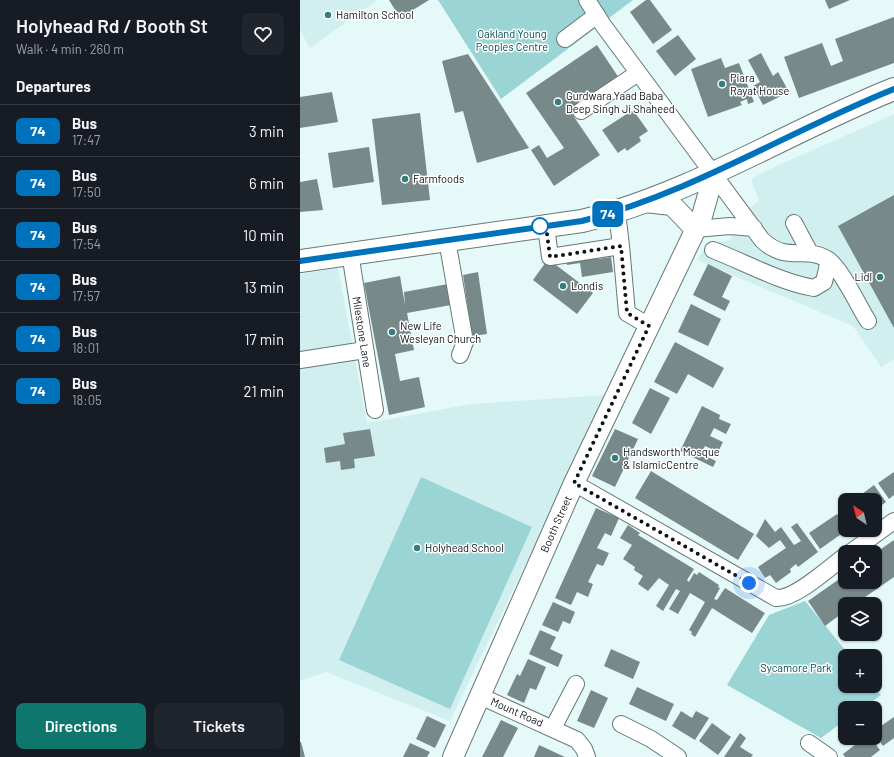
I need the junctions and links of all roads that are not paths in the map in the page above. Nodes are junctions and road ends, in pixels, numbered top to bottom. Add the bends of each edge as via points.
1 (587, 0) edge
2 (600, 20) junction
3 (565, 39) dead end
4 (638, 73) junction
5 (894, 89) edge
6 (581, 111) dead end
7 (714, 174) junction
8 (646, 202) junction
9 (617, 212) junction
10 (794, 223) dead end
11 (546, 226) junction
12 (754, 228) junction
13 (695, 229) junction
14 (447, 240) junction
15 (621, 246) junction
16 (713, 250) dead end
17 (350, 254) junction
18 (810, 254) junction
19 (829, 260) junction
20 (300, 261) edge
21 (868, 321) dead end
22 (649, 326) junction
23 (365, 350) junction
24 (460, 355) dead end
25 (300, 360) edge
26 (375, 410) dead end
27 (574, 483) junction
28 (894, 521) edge
29 (861, 545) edge
30 (838, 561) edge
31 (576, 684) dead end
32 (480, 696) junction
33 (621, 724) dead end
34 (553, 728) junction
35 (809, 743) dead end
36 (453, 757) edge
37 (587, 757) edge
38 (678, 757) edge
39 (830, 757) edge

1 - 2 street
2 - 3 street
2 - 4 street
4 - 6 street
4 - 7 street
5 - 7 highway via 760,149
7 - 8 highway
7 - 12 street
7 - 13 main road, Booth Street
8 - 9 highway
8 - 13 main road via 672,205
9 - 11 highway via 582,221
9 - 15 street
10 - 18 street
11 - 14 highway
11 - 15 street via 550,257
12 - 13 street via 730,226
12 - 18 street via 762,240 779,252
13 - 22 main road, Booth Street
14 - 17 highway
14 - 24 street via 465,342
15 - 22 street via 627,313
16 - 19 street via 771,274 814,288 824,282
17 - 20 highway
17 - 23 street, Milestone Lane
18 - 19 street
19 - 21 street
22 - 27 main road, Booth Street
23 - 25 street
23 - 26 street, Milestone Lane
27 - 30 street via 776,598 783,599 794,593
27 - 32 main road, Booth Street
28 - 29 street
31 - 34 street, Mount Road
32 - 34 street, Mount Road
32 - 36 main road, Booth Street
33 - 38 street via 651,739
34 - 37 street, Mount Road via 577,740
35 - 39 street

